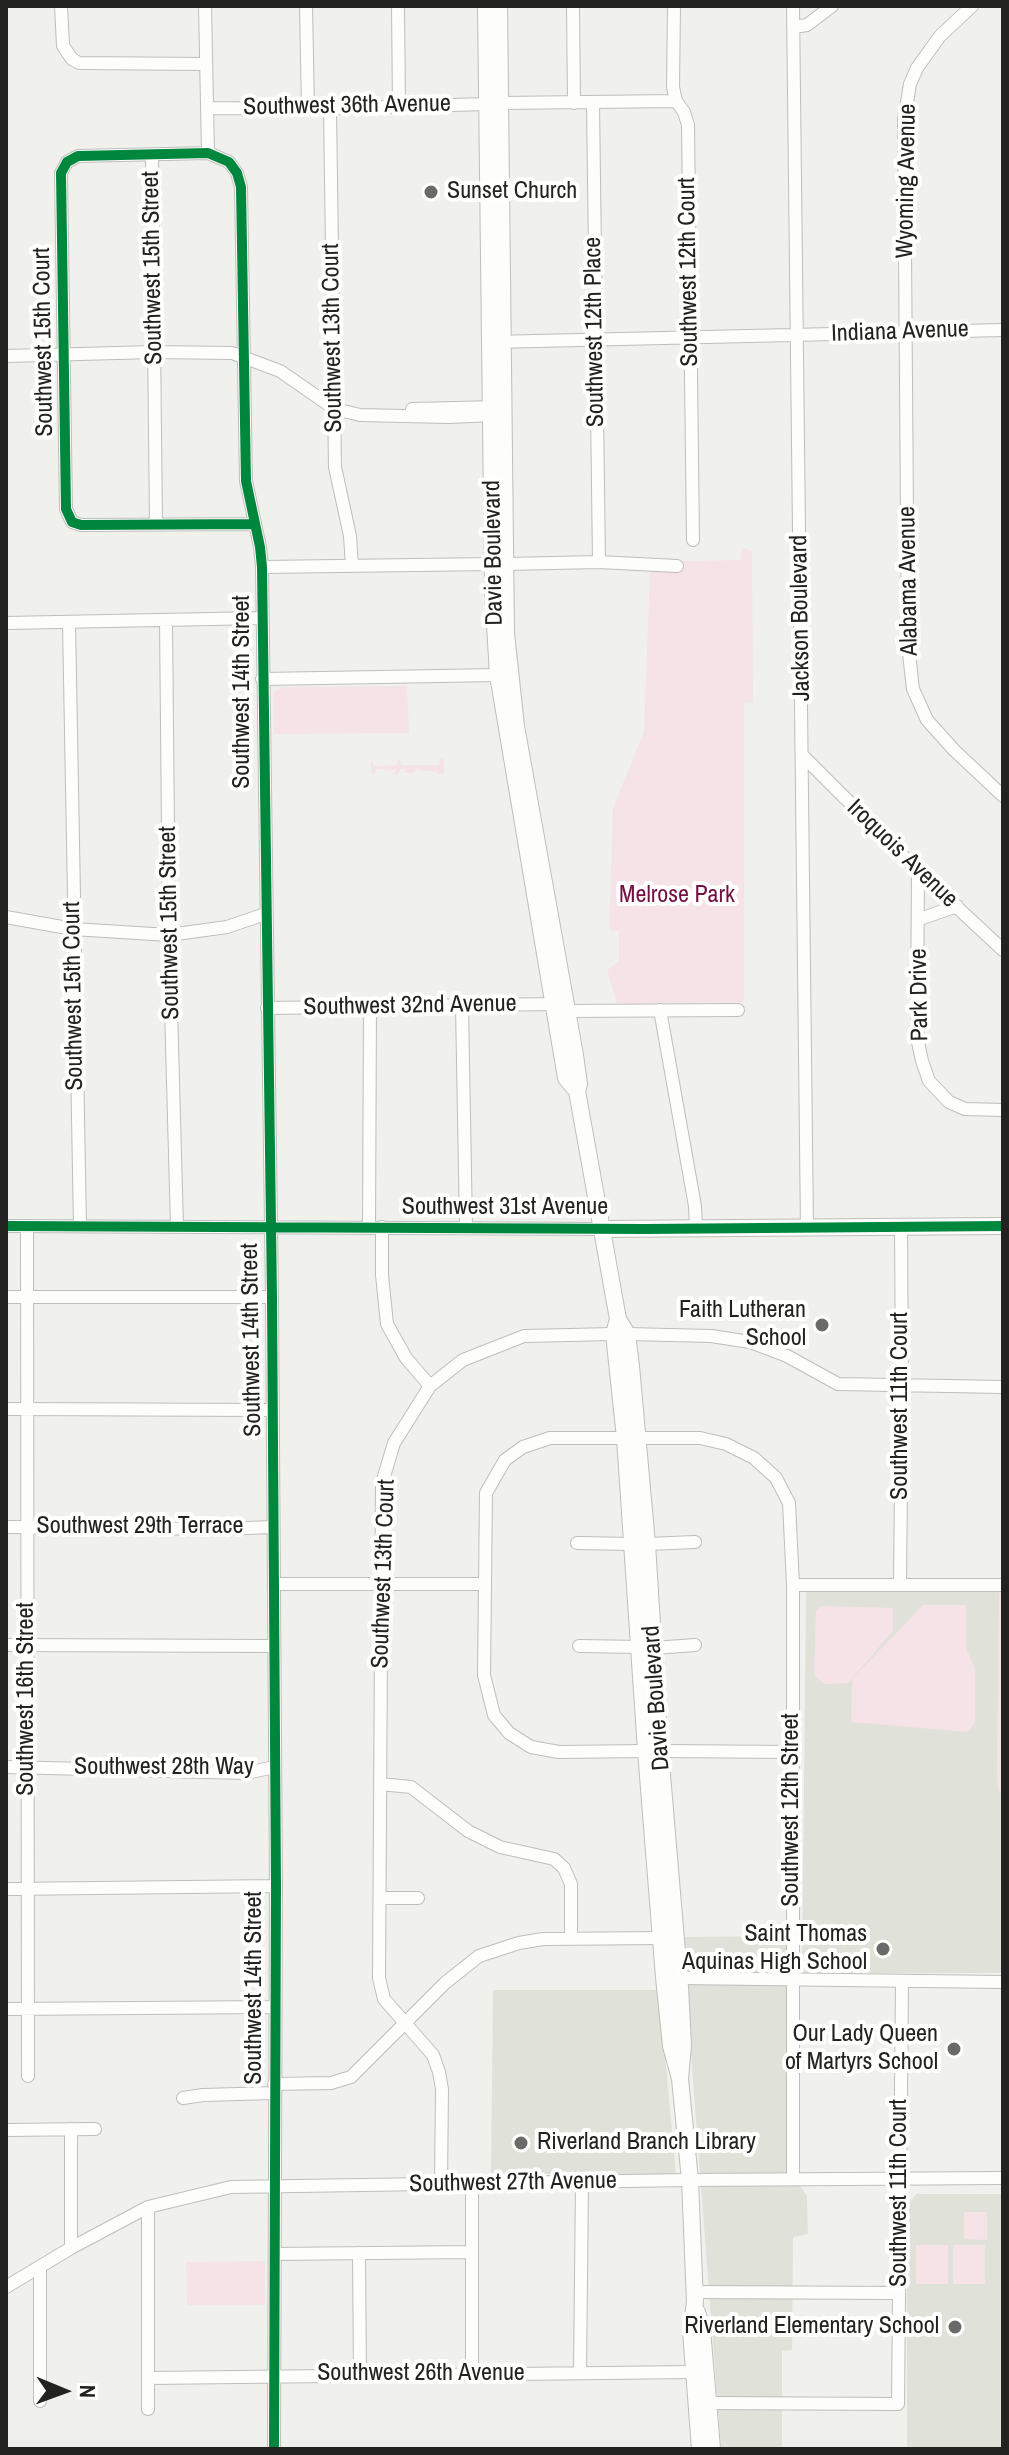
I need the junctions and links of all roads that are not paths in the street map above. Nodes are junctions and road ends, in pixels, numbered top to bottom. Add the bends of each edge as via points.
1 (61, 6) edge
2 (205, 6) edge
3 (306, 6) edge
4 (398, 6) edge
5 (486, 6) edge
6 (499, 6) edge
7 (573, 6) edge
8 (674, 6) edge
9 (793, 6) edge
10 (832, 6) edge
11 (972, 6) edge
12 (793, 27) junction
13 (206, 64) junction
14 (676, 101) junction
15 (593, 102) junction
16 (574, 103) junction
17 (494, 104) junction
18 (399, 106) junction
19 (207, 108) junction
20 (330, 108) junction
21 (308, 109) junction
22 (208, 153) junction
23 (152, 155) junction
24 (1003, 330) edge
25 (906, 331) junction
26 (797, 335) junction
27 (690, 337) junction
28 (595, 339) junction
29 (498, 341) junction
30 (154, 352) junction
31 (64, 354) junction
32 (6, 356) edge
33 (243, 357) junction
34 (335, 409) junction
35 (498, 411) junction
36 (156, 524) junction
37 (254, 524) junction
38 (693, 540) dead end
39 (599, 562) junction
40 (499, 564) junction
41 (352, 566) junction
42 (677, 566) dead end
43 (262, 567) junction
44 (262, 618) junction
45 (166, 620) junction
46 (69, 622) junction
47 (6, 623) edge
48 (498, 675) junction
49 (262, 679) junction
50 (516, 726) junction
51 (803, 756) junction
52 (1003, 796) edge
53 (918, 871) junction
54 (957, 906) junction
55 (265, 914) junction
56 (6, 917) edge
57 (920, 919) junction
58 (73, 929) junction
59 (169, 935) junction
60 (1003, 950) edge
61 (462, 1006) junction
62 (370, 1007) junction
63 (267, 1008) junction
64 (560, 1008) junction
65 (660, 1010) junction
66 (738, 1010) dead end
67 (1003, 1110) edge
68 (6, 1226) edge
69 (27, 1226) junction
70 (80, 1226) junction
71 (1003, 1226) edge
72 (177, 1227) junction
73 (270, 1227) junction
74 (376, 1227) junction
75 (901, 1227) junction
76 (466, 1228) junction
77 (604, 1229) junction
78 (696, 1229) junction
79 (807, 1229) junction
80 (6, 1297) edge
81 (26, 1297) junction
82 (272, 1297) junction
83 (619, 1329) junction
84 (430, 1386) junction
85 (902, 1386) junction
86 (1003, 1387) edge
87 (6, 1409) edge
88 (26, 1409) junction
89 (272, 1410) junction
90 (632, 1438) junction
91 (6, 1527) edge
92 (26, 1527) junction
93 (273, 1527) junction
94 (695, 1542) dead end
95 (577, 1543) dead end
96 (640, 1544) junction
97 (274, 1584) junction
98 (380, 1584) junction
99 (485, 1584) junction
100 (900, 1584) junction
101 (793, 1585) junction
102 (1003, 1585) edge
103 (28, 1644) junction
104 (6, 1645) edge
105 (695, 1645) dead end
106 (273, 1646) junction
107 (579, 1646) dead end
108 (647, 1648) junction
109 (653, 1751) junction
110 (792, 1752) junction
111 (27, 1766) junction
112 (6, 1767) edge
113 (275, 1767) junction
114 (380, 1784) junction
115 (276, 1886) junction
116 (6, 1889) edge
117 (27, 1889) junction
118 (380, 1898) junction
119 (418, 1898) dead end
120 (571, 1938) junction
121 (662, 1938) junction
122 (679, 1978) junction
123 (792, 1981) junction
124 (902, 1981) junction
125 (1003, 1982) edge
126 (274, 2007) junction
127 (29, 2008) junction
128 (6, 2009) edge
129 (405, 2023) junction
130 (28, 2076) dead end
131 (680, 2079) junction
132 (274, 2089) junction
133 (183, 2098) dead end
134 (71, 2129) junction
135 (95, 2129) dead end
136 (6, 2130) edge
137 (1003, 2178) edge
138 (793, 2179) junction
139 (899, 2179) junction
140 (690, 2180) junction
141 (582, 2181) junction
142 (441, 2184) junction
143 (472, 2184) junction
144 (275, 2185) junction
145 (148, 2207) junction
146 (71, 2248) junction
147 (471, 2252) junction
148 (359, 2253) junction
149 (275, 2254) junction
150 (40, 2267) junction
151 (6, 2287) edge
152 (899, 2293) junction
153 (694, 2297) junction
154 (694, 2372) junction
155 (580, 2373) junction
156 (274, 2375) junction
157 (360, 2375) junction
158 (472, 2375) junction
159 (148, 2378) junction
160 (40, 2401) dead end
161 (708, 2403) junction
162 (148, 2409) dead end
163 (274, 2449) edge
164 (700, 2449) edge
165 (712, 2449) edge

1 - 13 street via 63,46 79,63
2 - 13 street
3 - 21 street
4 - 18 street
5 - 17 main road, Davie Boulevard via 487,76
6 - 17 main road, Davie Boulevard
7 - 16 street
8 - 14 street, Southwest 12th Court
9 - 12 street, Jackson Boulevard
10 - 12 street via 807,25
11 - 25 street, Wyoming Avenue via 926,52 907,100
12 - 26 street, Jackson Boulevard
13 - 19 street
14 - 15 street, Southwest 36th Avenue
14 - 27 street, Southwest 12th Court via 688,125
15 - 16 street, Southwest 36th Avenue
15 - 28 street, Southwest 12th Place
16 - 17 street, Southwest 36th Avenue
17 - 18 street, Southwest 36th Avenue
17 - 29 main road, Davie Boulevard
17 - 29 main road, Davie Boulevard via 500,139
18 - 20 street, Southwest 36th Avenue
19 - 21 street, Southwest 36th Avenue
19 - 22 street
20 - 21 street, Southwest 36th Avenue
20 - 34 street, Southwest 13th Court
22 - 23 street
22 - 33 street, Southwest 14th Street via 229,162 241,187
23 - 30 street, Southwest 15th Street
23 - 31 street, Southwest 15th Court via 78,156 61,173
24 - 25 street, Indiana Avenue
25 - 26 street, Indiana Avenue
25 - 52 street, Alabama Avenue via 908,645 913,689 938,735
26 - 27 street, Indiana Avenue
26 - 51 street, Jackson Boulevard
27 - 28 street, Indiana Avenue
27 - 38 street, Southwest 12th Court
28 - 29 street, Indiana Avenue
28 - 39 street, Southwest 12th Place
29 - 35 main road, Davie Boulevard
30 - 31 street
30 - 33 street
30 - 36 street, Southwest 15th Street
31 - 32 street
31 - 36 street, Southwest 15th Court via 66,509 72,522
33 - 34 street via 280,371
33 - 37 street, Southwest 14th Street via 246,481
34 - 35 street via 395,416
34 - 41 street, Southwest 13th Court via 335,467
35 - 40 main road, Davie Boulevard
36 - 37 street
37 - 43 street, Southwest 14th Street
39 - 40 street
39 - 42 street
40 - 41 street
40 - 48 main road, Davie Boulevard
40 - 50 main road, Davie Boulevard
41 - 43 street
43 - 44 street, Southwest 14th Street
44 - 45 street
44 - 49 street, Southwest 14th Street
45 - 46 street
45 - 59 street, Southwest 15th Street
46 - 47 street
46 - 58 street, Southwest 15th Court
48 - 49 street
48 - 50 main road via 506,685
48 - 64 main road, Davie Boulevard
49 - 55 street, Southwest 14th Street
50 - 64 main road, Davie Boulevard
51 - 53 street, Iroquois Avenue
51 - 79 street, Jackson Boulevard
53 - 54 street, Iroquois Avenue
53 - 57 street, Park Drive
54 - 57 street
54 - 60 street, Iroquois Avenue
55 - 59 street via 227,927
55 - 63 street, Southwest 14th Street
56 - 58 street
57 - 67 street, Park Drive via 918,1042 929,1081 957,1106
58 - 59 street
58 - 70 street, Southwest 15th Court
59 - 72 street, Southwest 15th Street
61 - 62 street, Southwest 32nd Avenue
61 - 64 street, Southwest 32nd Avenue
61 - 76 street
62 - 63 street, Southwest 32nd Avenue
62 - 74 street
63 - 73 street, Southwest 14th Street
64 - 65 street, Southwest 32nd Avenue
64 - 77 main road, Davie Boulevard via 566,1078 577,1091
65 - 66 street, Southwest 32nd Avenue
65 - 78 street
68 - 69 street, Southwest 31st Avenue
69 - 70 street, Southwest 31st Avenue
69 - 81 street, Southwest 16th Street
70 - 72 street, Southwest 31st Avenue
71 - 75 main road, Southwest 31st Avenue
72 - 73 street, Southwest 31st Avenue
73 - 74 street, Southwest 31st Avenue
73 - 82 street, Southwest 14th Street
74 - 76 street, Southwest 31st Avenue
74 - 84 street via 387,1324
75 - 79 main road, Southwest 31st Avenue
75 - 85 street, Southwest 11th Court
76 - 77 street, Southwest 31st Avenue
77 - 78 main road, Southwest 31st Avenue
77 - 83 main road, Davie Boulevard
78 - 79 main road, Southwest 31st Avenue
80 - 81 street
81 - 82 street
81 - 88 street, Southwest 16th Street
82 - 89 street, Southwest 14th Street
83 - 84 street, Southwest 13th Court via 524,1336 463,1360
83 - 85 street, Southwest 13th Court via 750,1342 838,1384
83 - 90 main road, Davie Boulevard
83 - 90 main road, Davie Boulevard via 621,1388
84 - 98 street, Southwest 13th Court via 394,1443 382,1483
85 - 86 street, Southwest 13th Court
85 - 100 street, Southwest 11th Court
87 - 88 street
88 - 89 street
88 - 92 street, Southwest 16th Street
89 - 93 street, Southwest 14th Street
90 - 96 main road, Davie Boulevard
90 - 99 street via 550,1438 505,1460 486,1493
90 - 101 street via 700,1438 726,1444 754,1458 776,1478 789,1503
91 - 92 street, Southwest 29th Terrace
92 - 93 street, Southwest 29th Terrace
92 - 103 street, Southwest 16th Street
93 - 97 street, Southwest 14th Street
94 - 96 street
95 - 96 street
96 - 108 main road, Davie Boulevard
97 - 98 street
97 - 106 street, Southwest 14th Street
98 - 99 street
98 - 114 street, Southwest 13th Court
99 - 109 street via 484,1675 494,1715 509,1733 531,1747 559,1752
100 - 101 street
100 - 102 street
101 - 110 street, Southwest 12th Street
103 - 104 street
103 - 106 street
103 - 111 street, Southwest 16th Street
105 - 108 street
106 - 113 street, Southwest 14th Street
107 - 108 street
108 - 109 main road, Davie Boulevard
108 - 109 main road, Davie Boulevard via 656,1686
109 - 110 street
109 - 121 main road, Davie Boulevard
109 - 122 main road, Davie Boulevard
110 - 123 street, Southwest 12th Street
111 - 112 street, Southwest 28th Way
111 - 113 street, Southwest 28th Way via 246,1773
111 - 117 street, Southwest 16th Street
113 - 115 street, Southwest 14th Street
114 - 118 street, Southwest 13th Court
114 - 120 street via 411,1787 468,1831 500,1847 554,1859 571,1884
115 - 117 street
115 - 126 street, Southwest 14th Street
116 - 117 street
117 - 127 street, Southwest 16th Street
118 - 119 street
118 - 129 street, Southwest 13th Court via 379,1978 384,1999
120 - 121 street
120 - 129 street via 519,1943 479,1956
121 - 122 main road via 669,1970
121 - 131 main road, Davie Boulevard via 671,2046
122 - 123 street
122 - 131 main road, Davie Boulevard
123 - 124 street
123 - 138 street, Southwest 12th Street
124 - 125 street
124 - 139 street, Southwest 11th Court
126 - 127 street
126 - 132 street, Southwest 14th Street
127 - 128 street
127 - 130 street, Southwest 16th Street
129 - 132 street via 351,2077
129 - 142 street, Southwest 13th Court via 433,2055 439,2072
131 - 140 main road, Davie Boulevard
132 - 133 street
132 - 144 street, Southwest 14th Street
134 - 135 street
134 - 136 street
134 - 146 street
137 - 139 street, Southwest 27th Avenue
138 - 139 street, Southwest 27th Avenue
138 - 140 street, Southwest 27th Avenue
139 - 152 street, Southwest 11th Court
140 - 141 street, Southwest 27th Avenue
140 - 153 main road, Davie Boulevard
141 - 143 street, Southwest 27th Avenue
141 - 155 street
142 - 143 street, Southwest 27th Avenue
142 - 144 street, Southwest 27th Avenue
143 - 147 street
144 - 145 street, Southwest 27th Avenue via 231,2187
144 - 149 street, Southwest 14th Street
145 - 146 street, Southwest 27th Avenue
145 - 159 street
146 - 150 street, Southwest 27th Avenue
147 - 148 street
147 - 158 street
148 - 149 street
148 - 157 street
149 - 156 street, Southwest 14th Street
150 - 151 street, Southwest 27th Avenue
150 - 160 street
152 - 153 street
152 - 161 street, Southwest 11th Court via 898,2404
153 - 154 main road, Davie Boulevard
153 - 161 main road, Davie Boulevard
154 - 155 street, Southwest 26th Avenue
154 - 164 main road, Davie Boulevard
155 - 158 street, Southwest 26th Avenue
156 - 157 street, Southwest 26th Avenue
156 - 159 street, Southwest 26th Avenue
156 - 163 street, Southwest 14th Street
157 - 158 street, Southwest 26th Avenue
159 - 162 street
161 - 165 main road, Davie Boulevard

